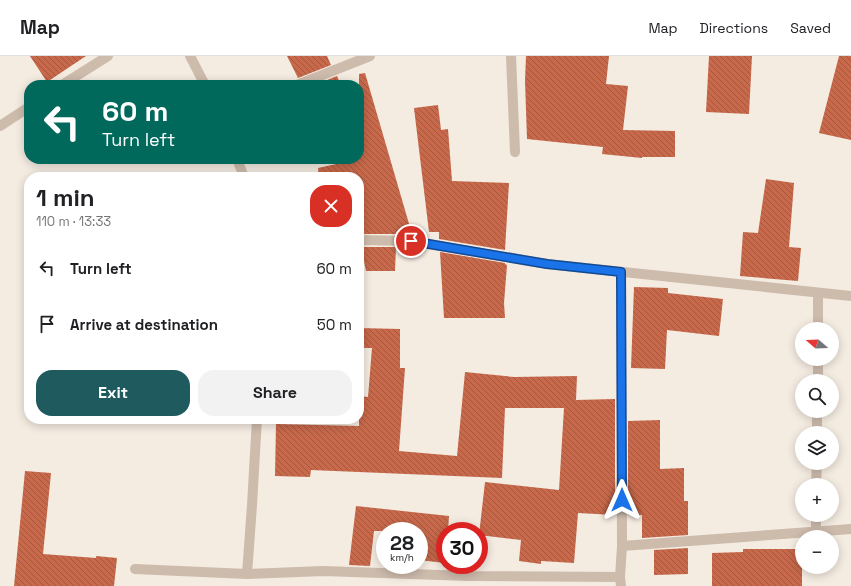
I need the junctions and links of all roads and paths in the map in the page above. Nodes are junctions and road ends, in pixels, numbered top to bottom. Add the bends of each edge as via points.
1 (108, 56) edge
2 (190, 56) edge
3 (370, 56) edge
4 (511, 56) edge
5 (70, 80) edge
6 (202, 80) edge
7 (310, 80) edge
8 (24, 110) edge
9 (0, 126) edge
10 (515, 152) dead end
11 (364, 240) edge
12 (621, 272) junction
13 (818, 292) junction
14 (851, 296) edge
15 (818, 322) edge
16 (257, 424) edge
17 (851, 529) edge
18 (834, 530) edge
19 (795, 533) edge
20 (622, 546) junction
21 (135, 569) dead end
22 (247, 574) junction
23 (620, 582) edge

1 - 5 street
2 - 6 street
3 - 7 street
4 - 10 street
8 - 9 street
11 - 12 street via 411,241 547,264
12 - 13 street
12 - 20 street
13 - 14 street
13 - 15 street
16 - 22 street
17 - 18 street
19 - 20 street
20 - 23 street
21 - 22 street
22 - 23 street via 322,571

